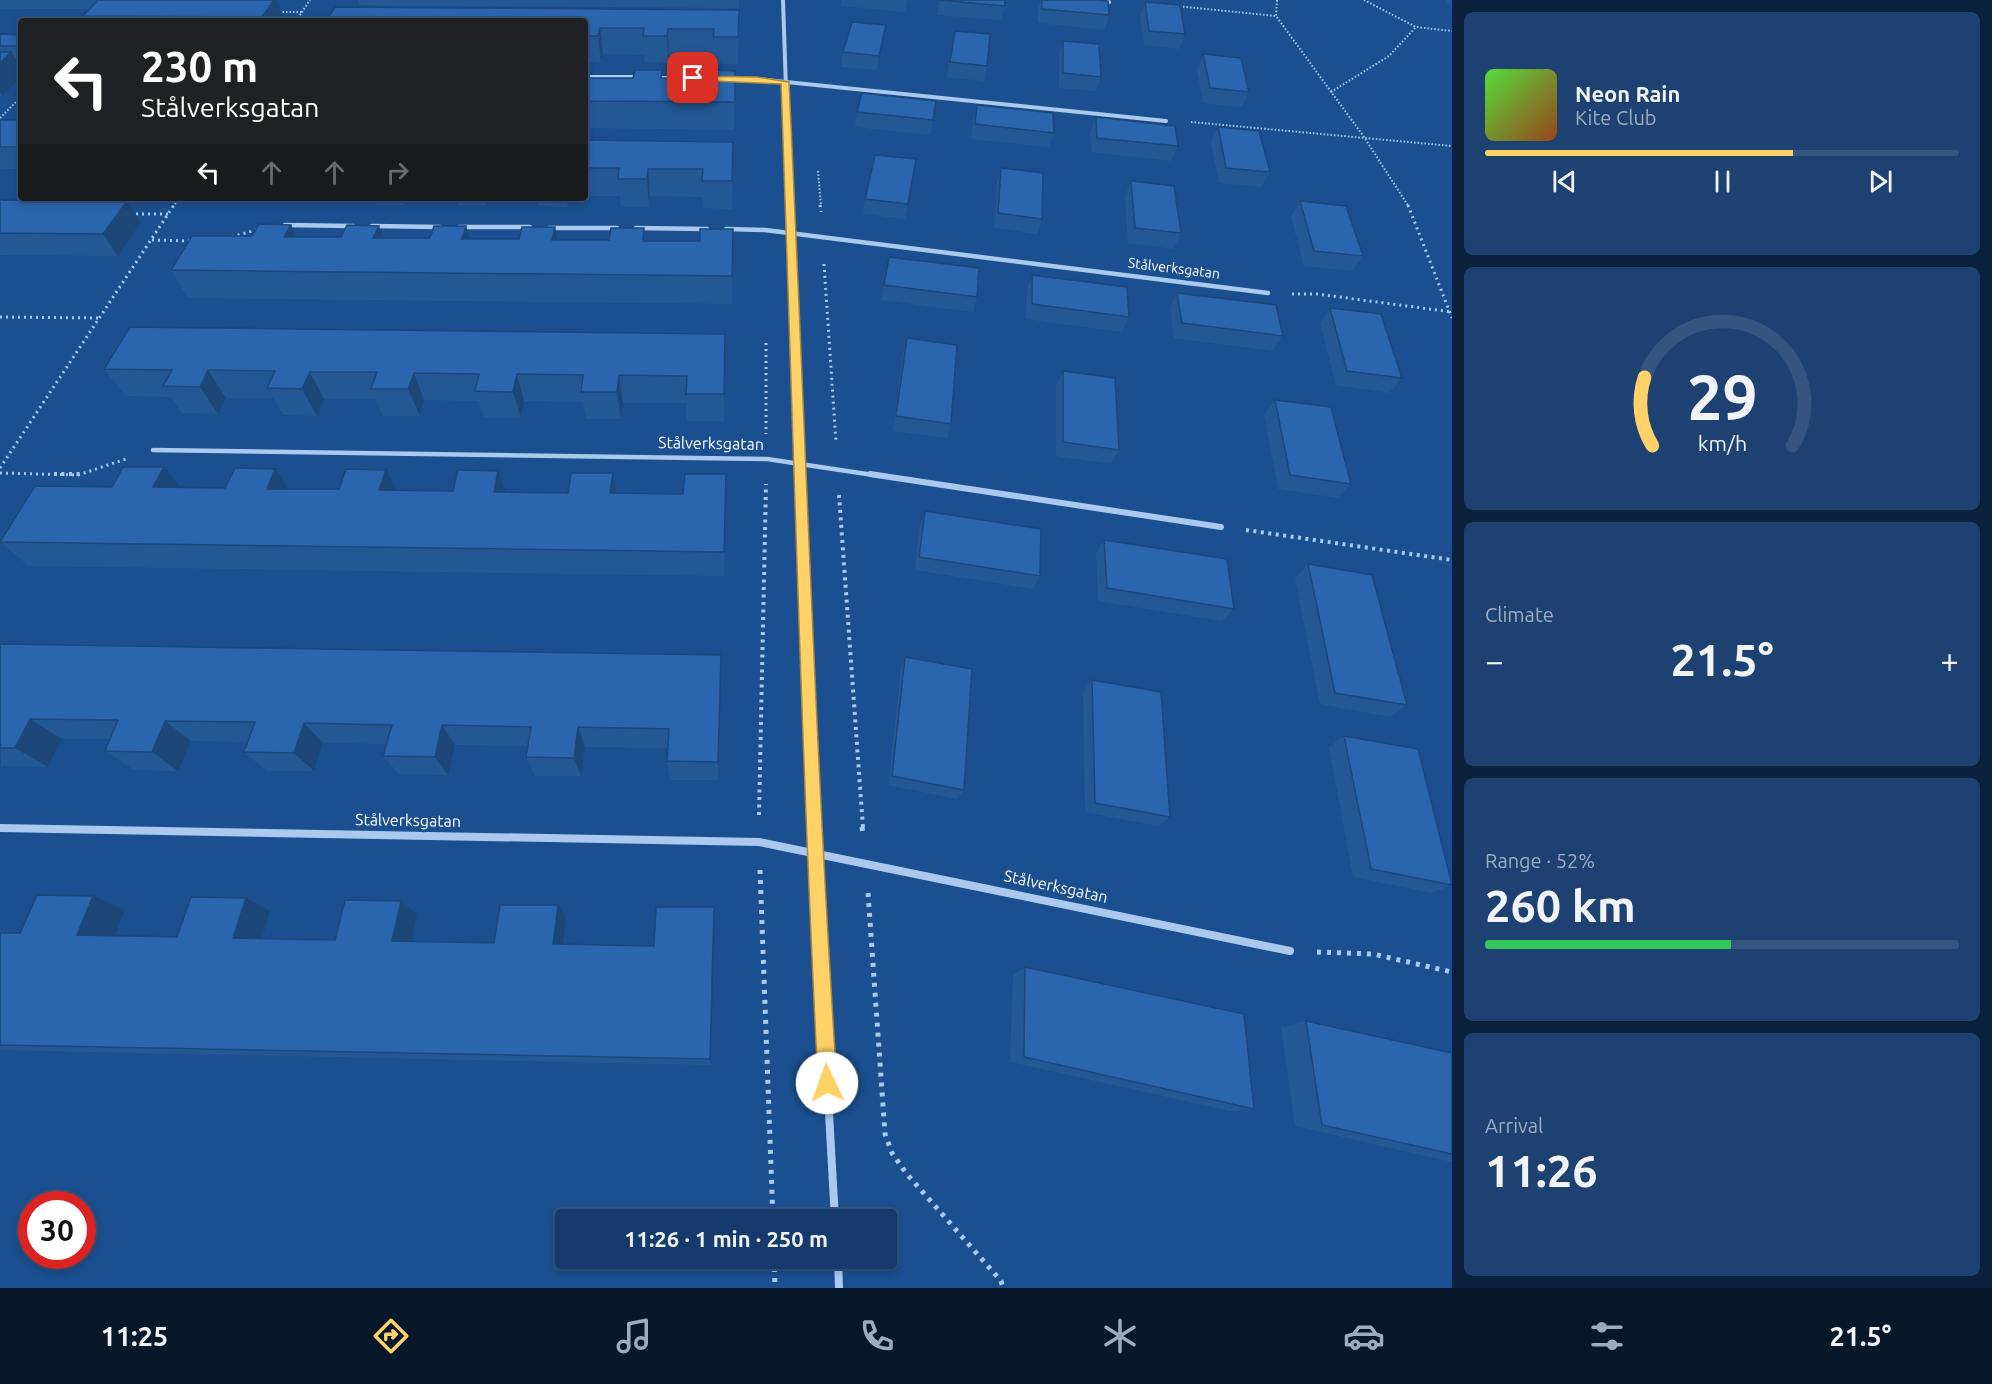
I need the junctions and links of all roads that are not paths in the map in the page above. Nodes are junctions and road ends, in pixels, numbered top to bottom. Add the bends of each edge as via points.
1 (783, 0) edge
2 (1085, 0) edge
3 (1109, 2) edge
4 (588, 77) edge
5 (642, 77) edge
6 (654, 78) edge
7 (785, 82) junction
8 (1166, 121) road end
9 (272, 225) edge
10 (354, 226) edge
11 (366, 226) edge
12 (792, 233) junction
13 (1268, 293) road end
14 (153, 450) road end
15 (801, 463) junction
16 (1221, 527) road end
17 (0, 828) edge
18 (814, 855) junction
19 (1290, 951) road end
20 (835, 1209) edge
21 (839, 1269) edge
22 (840, 1288) edge

1 - 7 street
2 - 3 street
4 - 5 street
6 - 7 street
7 - 8 street
7 - 12 street
9 - 10 street
11 - 12 street, Stålverksgatan
12 - 13 street, Stålverksgatan
12 - 15 street
14 - 15 street, Stålverksgatan via 767,459
15 - 16 street, Stålverksgatan
15 - 18 street
17 - 18 street, Stålverksgatan via 759,842
18 - 19 street, Stålverksgatan via 865,862
18 - 20 street
21 - 22 street

